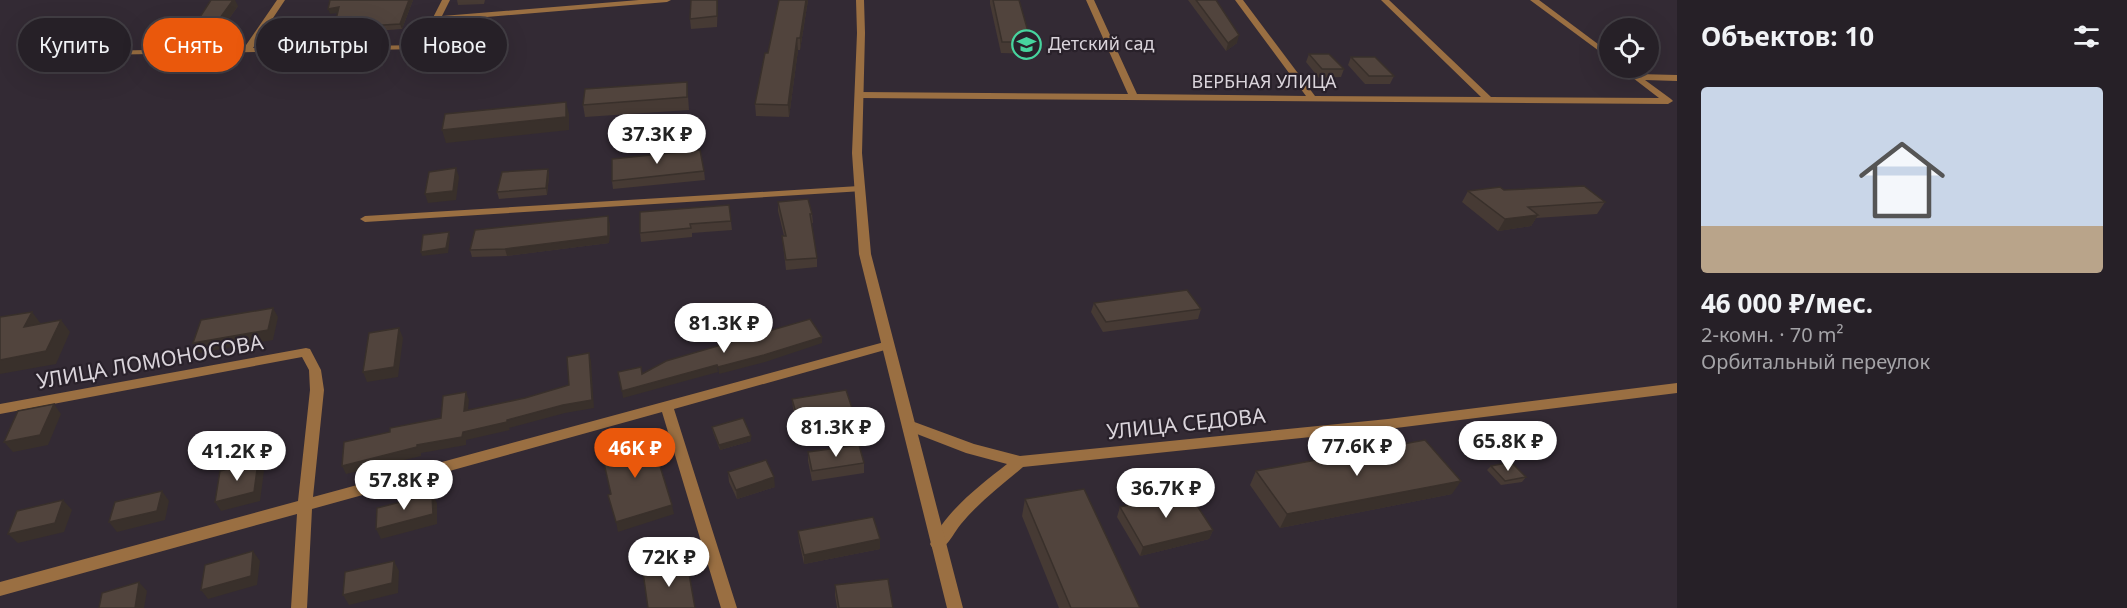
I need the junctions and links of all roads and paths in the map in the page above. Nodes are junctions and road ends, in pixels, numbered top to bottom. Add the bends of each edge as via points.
1 (281, 0) edge
2 (446, 0) edge
3 (667, 0) edge
4 (860, 0) edge
5 (1090, 0) edge
6 (1239, 0) edge
7 (1385, 0) edge
8 (1534, 0) edge
9 (613, 2) edge
10 (437, 18) edge
11 (446, 18) edge
12 (401, 47) edge
13 (1599, 49) edge
14 (246, 50) junction
15 (131, 52) edge
16 (1637, 78) edge
17 (1659, 78) edge
18 (1677, 78) edge
19 (860, 95) junction
20 (1134, 98) junction
21 (1313, 99) junction
22 (1489, 100) junction
23 (859, 189) junction
24 (365, 219) dead end
25 (888, 345) junction
26 (1677, 388) edge
27 (668, 407) junction
28 (0, 408) edge
29 (909, 425) junction
30 (1020, 462) junction
31 (305, 507) junction
32 (938, 544) junction
33 (0, 589) edge
34 (299, 608) edge
35 (729, 608) edge
36 (955, 608) edge

1 - 14 street
2 - 10 street
3 - 9 street
4 - 19 street
5 - 20 street
6 - 21 street
7 - 22 street
8 - 13 street
9 - 11 street
12 - 14 street
14 - 15 street
16 - 22 street, ВЕРБНАЯ УЛИЦА via 1668,101
17 - 18 street
19 - 20 street, ВЕРБНАЯ УЛИЦА
19 - 23 street
20 - 21 street, ВЕРБНАЯ УЛИЦА
21 - 22 street, ВЕРБНАЯ УЛИЦА
23 - 24 street
23 - 25 street via 865,254
25 - 27 street
25 - 29 street
26 - 30 street, УЛИЦА СЕДОВА via 1388,424
27 - 31 street
27 - 35 street
28 - 31 street, УЛИЦА ЛОМОНОСОВА via 306,352 315,370 317,390
29 - 30 street via 971,449
29 - 32 street
30 - 32 street via 974,500
31 - 33 street
31 - 34 street
32 - 36 street

